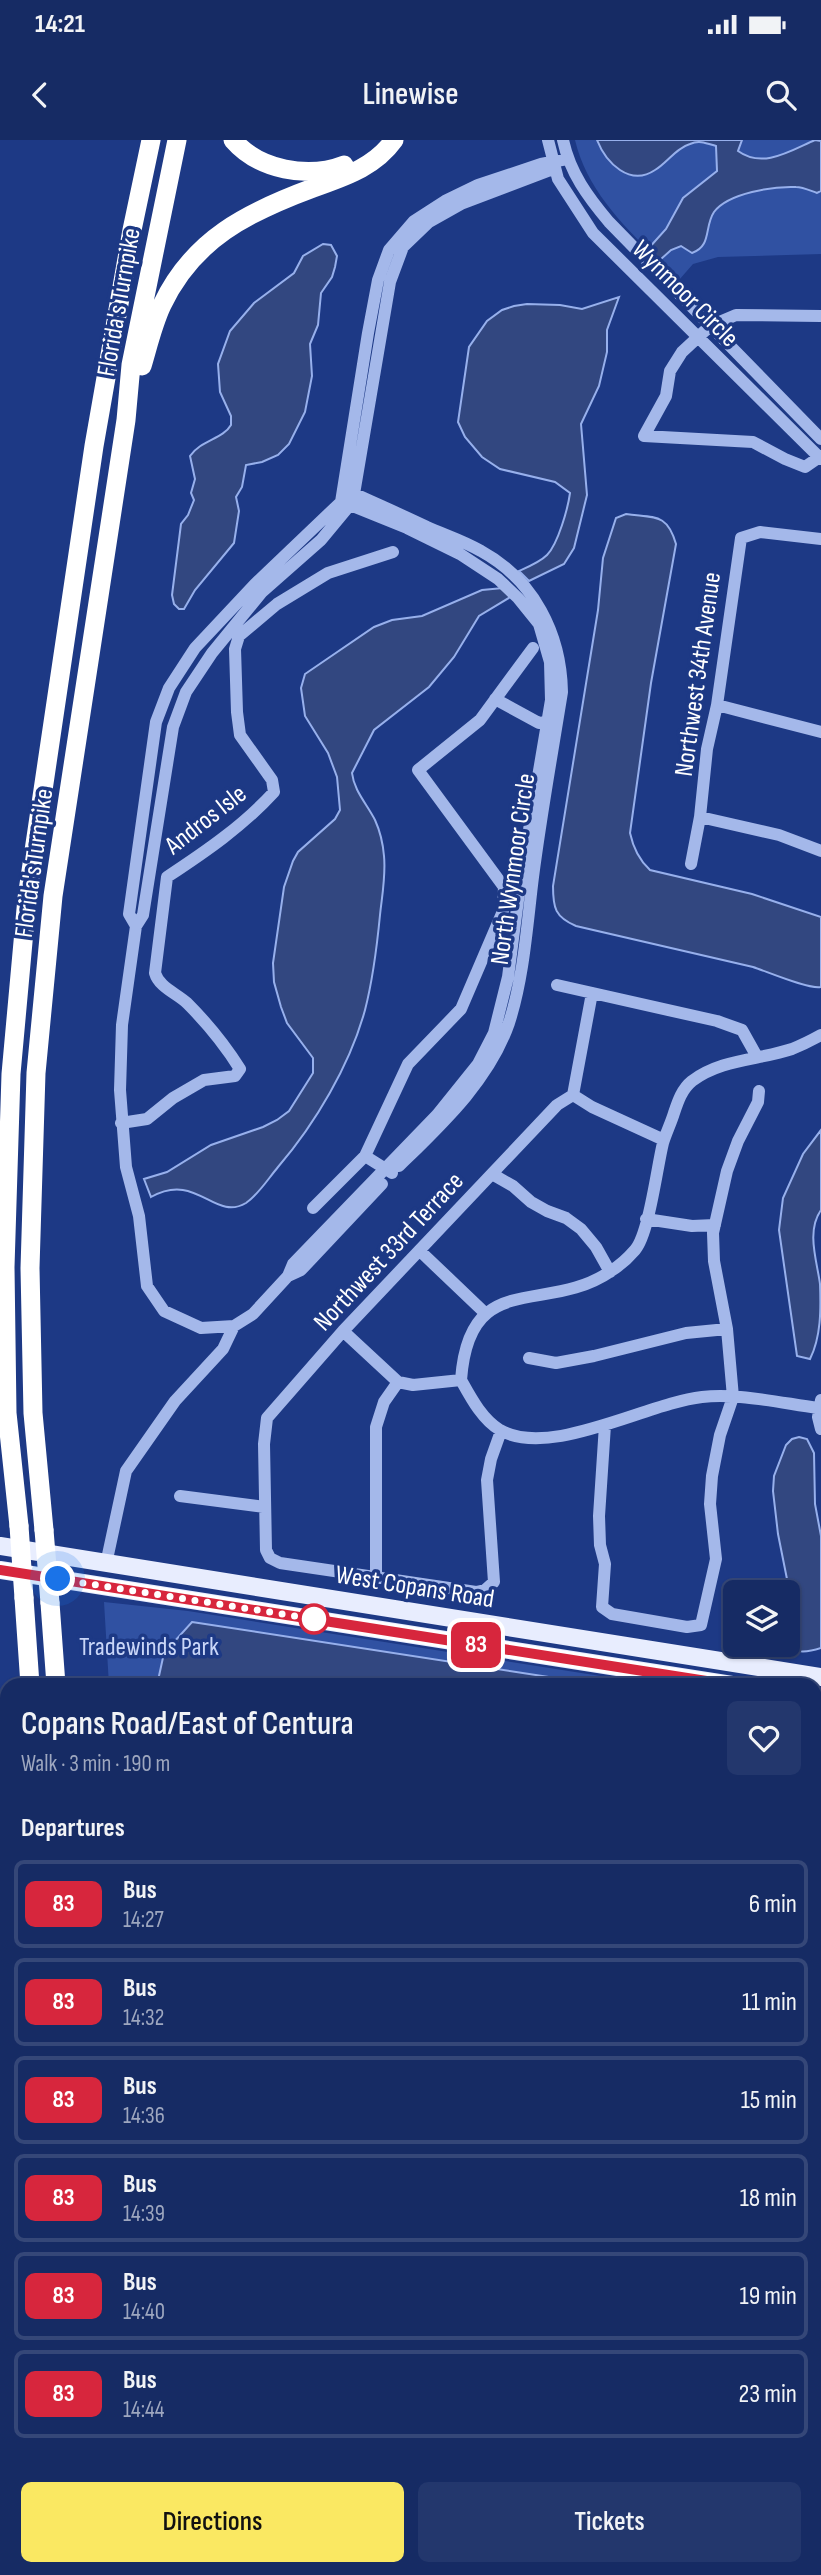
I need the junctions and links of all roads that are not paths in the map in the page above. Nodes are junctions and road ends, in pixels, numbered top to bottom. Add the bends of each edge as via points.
1 (138, 140) edge
2 (151, 140) edge
3 (177, 140) edge
4 (233, 140) edge
5 (379, 140) edge
6 (394, 140) edge
7 (548, 140) edge
8 (563, 140) edge
9 (567, 159) junction
10 (553, 163) junction
11 (132, 230) junction
12 (821, 316) edge
13 (710, 327) junction
14 (699, 337) junction
15 (126, 420) junction
16 (821, 439) edge
17 (820, 458) edge
18 (347, 497) junction
19 (821, 539) edge
20 (393, 552) dead end
21 (258, 588) junction
22 (273, 608) junction
23 (533, 648) dead end
24 (495, 699) junction
25 (717, 705) junction
26 (553, 721) junction
27 (821, 732) edge
28 (701, 817) junction
29 (821, 851) edge
30 (691, 864) dead end
31 (503, 911) junction
32 (524, 913) junction
33 (136, 926) junction
34 (161, 926) junction
35 (557, 985) dead end
36 (592, 993) junction
37 (821, 1035) edge
38 (756, 1055) junction
39 (760, 1091) dead end
40 (573, 1095) junction
41 (121, 1123) junction
42 (664, 1140) junction
43 (365, 1156) junction
44 (389, 1171) junction
45 (492, 1174) junction
46 (313, 1208) dead end
47 (646, 1219) junction
48 (715, 1225) junction
49 (420, 1251) junction
50 (610, 1272) junction
51 (485, 1313) junction
52 (234, 1326) junction
53 (727, 1329) junction
54 (343, 1331) junction
55 (529, 1358) dead end
56 (461, 1380) junction
57 (398, 1381) junction
58 (733, 1397) junction
59 (820, 1404) edge
60 (605, 1425) junction
61 (821, 1429) edge
62 (501, 1431) junction
63 (180, 1496) dead end
64 (265, 1507) junction
65 (0, 1546) edge
66 (0, 1556) edge
67 (106, 1563) junction
68 (0, 1570) edge
69 (376, 1578) junction
70 (346, 1602) junction
71 (342, 1624) junction
72 (821, 1677) edge
73 (30, 1678) edge
74 (55, 1678) edge
75 (688, 1678) edge

1 - 11 highway
2 - 11 highway, Florida's Turnpike
3 - 15 highway, Florida's Turnpike via 131,365
4 - 5 highway via 266,163 291,171 319,172 359,158
6 - 15 highway via 348,176 268,205 239,220 201,250 183,269 162,305
7 - 10 street, Wynmoor Circle
8 - 9 street, Wynmoor Circle
9 - 10 street
9 - 13 street, Wynmoor Circle via 585,195
10 - 14 street, Wynmoor Circle via 558,179 593,233
10 - 18 street via 491,181 445,201 414,221 389,250 368,333
11 - 73 highway, Florida's Turnpike, bridge via 51,726 27,898 11,1074 5,1267 7,1413
12 - 13 street via 736,315
13 - 14 street
13 - 16 street, Wynmoor Circle
14 - 17 street, Wynmoor Circle
14 - 17 street via 670,371 666,396 644,436 752,442 805,467
15 - 74 highway, Florida's Turnpike, bridge via 53,896 37,1073 30,1281 33,1413
18 - 21 street
18 - 26 street, North Wynmoor Circle via 503,574 523,594 550,628 561,665 562,692
19 - 25 street, Northwest 34th Avenue via 760,532 741,538
20 - 22 street, Andros Isle via 328,573
21 - 22 street
21 - 33 street via 195,648 156,722 129,914
22 - 34 street, Andros Isle via 239,636 235,649 240,735 272,780 274,792 211,848 167,877
23 - 24 street
24 - 26 street via 538,723
24 - 31 street via 480,720 418,770 505,887
25 - 27 street
25 - 28 street, Northwest 34th Avenue via 707,749
26 - 32 street, North Wynmoor Circle via 533,878
28 - 29 street via 779,835
28 - 30 street, Northwest 34th Avenue
31 - 32 street
31 - 43 street via 461,1009 408,1064
32 - 44 street, North Wynmoor Circle via 508,1025 492,1056 445,1121
33 - 34 street
33 - 41 street via 122,1025
34 - 41 street, Andros Isle via 158,981 186,1002 240,1069 234,1076 204,1080 147,1119
35 - 36 street
36 - 38 street via 742,1030
36 - 40 street
37 - 38 street via 791,1049
38 - 42 street via 692,1081 681,1094
39 - 48 street via 727,1171
40 - 42 street
40 - 45 street, Northwest 33rd Terrace via 557,1105
41 - 52 street via 139,1216 146,1286 164,1311 176,1317 201,1328
42 - 47 street
43 - 44 street
43 - 46 street
44 - 52 street, North Wynmoor Circle via 301,1270 288,1276 253,1314
45 - 49 street, Northwest 33rd Terrace
45 - 50 street via 581,1229
47 - 48 street
47 - 50 street via 636,1249
48 - 53 street via 714,1261
49 - 51 street
49 - 54 street, Northwest 33rd Terrace
50 - 51 street via 577,1287 505,1302
51 - 56 street via 470,1334
52 - 67 street via 223,1349 175,1401 126,1471
53 - 55 street via 686,1333 556,1363
53 - 58 street
54 - 57 street
54 - 64 street, Northwest 33rd Terrace via 267,1418
56 - 57 street via 413,1385
56 - 62 street
57 - 69 street via 384,1402 376,1427
58 - 59 street
58 - 60 street via 660,1405
58 - 60 street via 712,1476 716,1559 701,1625 612,1614 602,1608 605,1564 599,1516
59 - 61 street
60 - 62 street via 547,1437
62 - 69 street via 487,1480 494,1581 476,1592
63 - 64 street
64 - 69 street, Northwest 33rd Terrace via 270,1558
65 - 67 main road, West Copans Road
66 - 67 main road via 77,1567
67 - 70 main road, West Copans Road
68 - 71 main road, West Copans Road
70 - 71 main road
70 - 72 main road, West Copans Road
71 - 75 main road, West Copans Road

